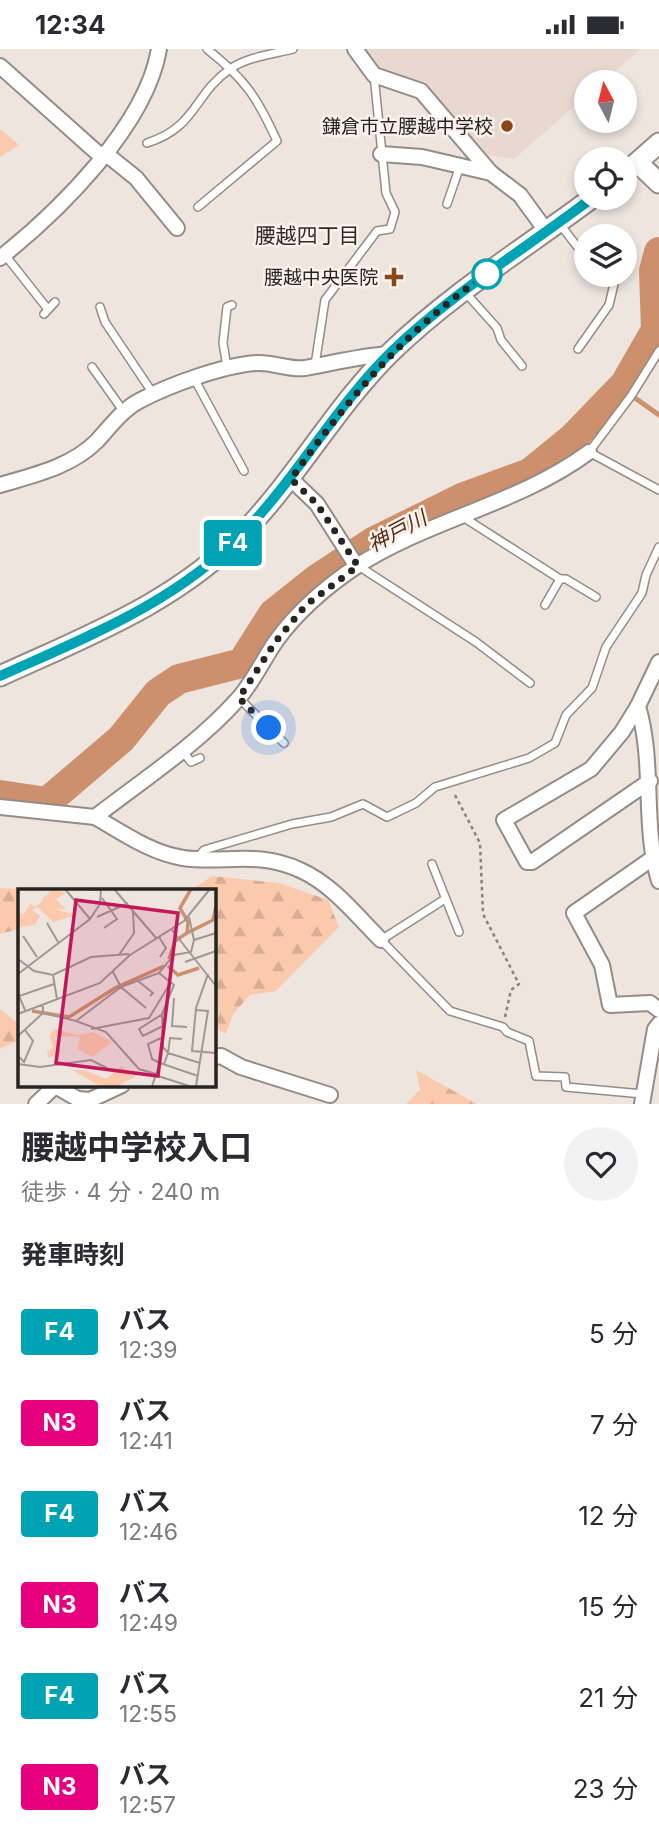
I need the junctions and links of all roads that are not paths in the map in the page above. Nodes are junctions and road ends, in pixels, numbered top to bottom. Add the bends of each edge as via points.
1 (159, 49) edge
2 (207, 49) edge
3 (293, 49) edge
4 (355, 49) edge
5 (0, 66) edge
6 (231, 68) junction
7 (374, 75) junction
8 (147, 143) dead end
9 (659, 143) edge
10 (381, 153) junction
11 (103, 155) junction
12 (637, 163) edge
13 (460, 166) junction
14 (637, 171) edge
15 (491, 173) junction
16 (659, 183) edge
17 (447, 204) dead end
18 (198, 207) dead end
19 (576, 210) edge
20 (553, 227) junction
21 (177, 228) dead end
22 (574, 247) edge
23 (2, 256) edge
24 (613, 287) edge
25 (464, 290) junction
26 (55, 302) dead end
27 (232, 305) dead end
28 (100, 307) dead end
29 (578, 349) dead end
30 (659, 351) edge
31 (389, 354) junction
32 (315, 365) junction
33 (522, 366) dead end
34 (92, 367) dead end
35 (228, 369) junction
36 (195, 380) junction
37 (154, 395) junction
38 (124, 413) junction
39 (589, 451) junction
40 (244, 471) dead end
41 (291, 479) junction
42 (0, 485) edge
43 (659, 491) edge
44 (459, 514) junction
45 (659, 547) edge
46 (356, 564) junction
47 (561, 579) junction
48 (596, 597) dead end
49 (545, 605) dead end
50 (659, 662) edge
51 (0, 676) edge
52 (530, 684) dead end
53 (239, 698) junction
54 (638, 706) junction
55 (285, 743) dead end
56 (181, 749) junction
57 (200, 758) dead end
58 (650, 781) junction
59 (0, 807) edge
60 (95, 817) junction
61 (653, 857) junction
62 (197, 859) junction
63 (432, 864) dead end
64 (659, 881) edge
65 (445, 899) junction
66 (459, 932) dead end
67 (380, 940) junction
68 (659, 1010) edge
69 (659, 1024) edge
70 (215, 1057) edge
71 (54, 1087) edge
72 (57, 1087) edge
73 (116, 1087) edge
74 (330, 1095) dead end
75 (643, 1100) edge
76 (36, 1104) edge
77 (659, 1104) edge

1 - 11 street via 142,99
2 - 6 lane
3 - 6 lane
4 - 7 street
5 - 11 street
6 - 8 lane via 180,128
6 - 18 lane via 258,100 277,141
7 - 10 lane
7 - 15 street via 421,91
9 - 12 main road
10 - 13 street
10 - 32 lane via 386,193 395,212 390,229 377,231 325,300
11 - 21 street via 136,178
11 - 23 street via 31,233
13 - 15 street
13 - 17 lane
14 - 16 main road
15 - 20 street
19 - 20 main road
20 - 22 lane
20 - 25 main road
23 - 26 lane via 45,311
24 - 29 lane via 608,305
25 - 31 main road
25 - 33 lane
27 - 35 lane via 227,307 223,343
28 - 37 lane via 105,322
30 - 39 lane
31 - 32 street
31 - 41 main road via 343,407
32 - 35 street via 262,363
34 - 38 lane
35 - 36 street
36 - 37 street
36 - 40 lane
37 - 38 street
38 - 42 street via 71,459
39 - 43 lane
39 - 44 street via 531,488
41 - 46 street via 317,504
41 - 51 main road via 217,559 176,590
44 - 46 street
44 - 47 lane
45 - 62 lane via 642,593 606,647 592,688 566,715 555,743 529,758 435,787 387,817 363,804 331,817 204,850
46 - 52 lane via 476,642
46 - 53 street via 306,605
47 - 48 lane
47 - 49 lane
50 - 54 street
53 - 55 lane
53 - 56 street
54 - 58 street
54 - 58 street via 591,769 504,820 527,862 532,862
56 - 57 lane via 191,762
56 - 60 street
58 - 61 street via 648,835
59 - 60 street
60 - 62 street via 148,847
61 - 64 street
61 - 68 street via 574,913 602,965 610,1005 650,1003
62 - 67 street via 245,856 297,868 325,884
63 - 65 lane
65 - 66 lane
65 - 67 lane
67 - 75 lane via 450,1011 503,1027 529,1041 536,1076 565,1077 566,1087
69 - 75 street
70 - 74 street
71 - 76 street
72 - 73 street via 85,1100
75 - 77 street

